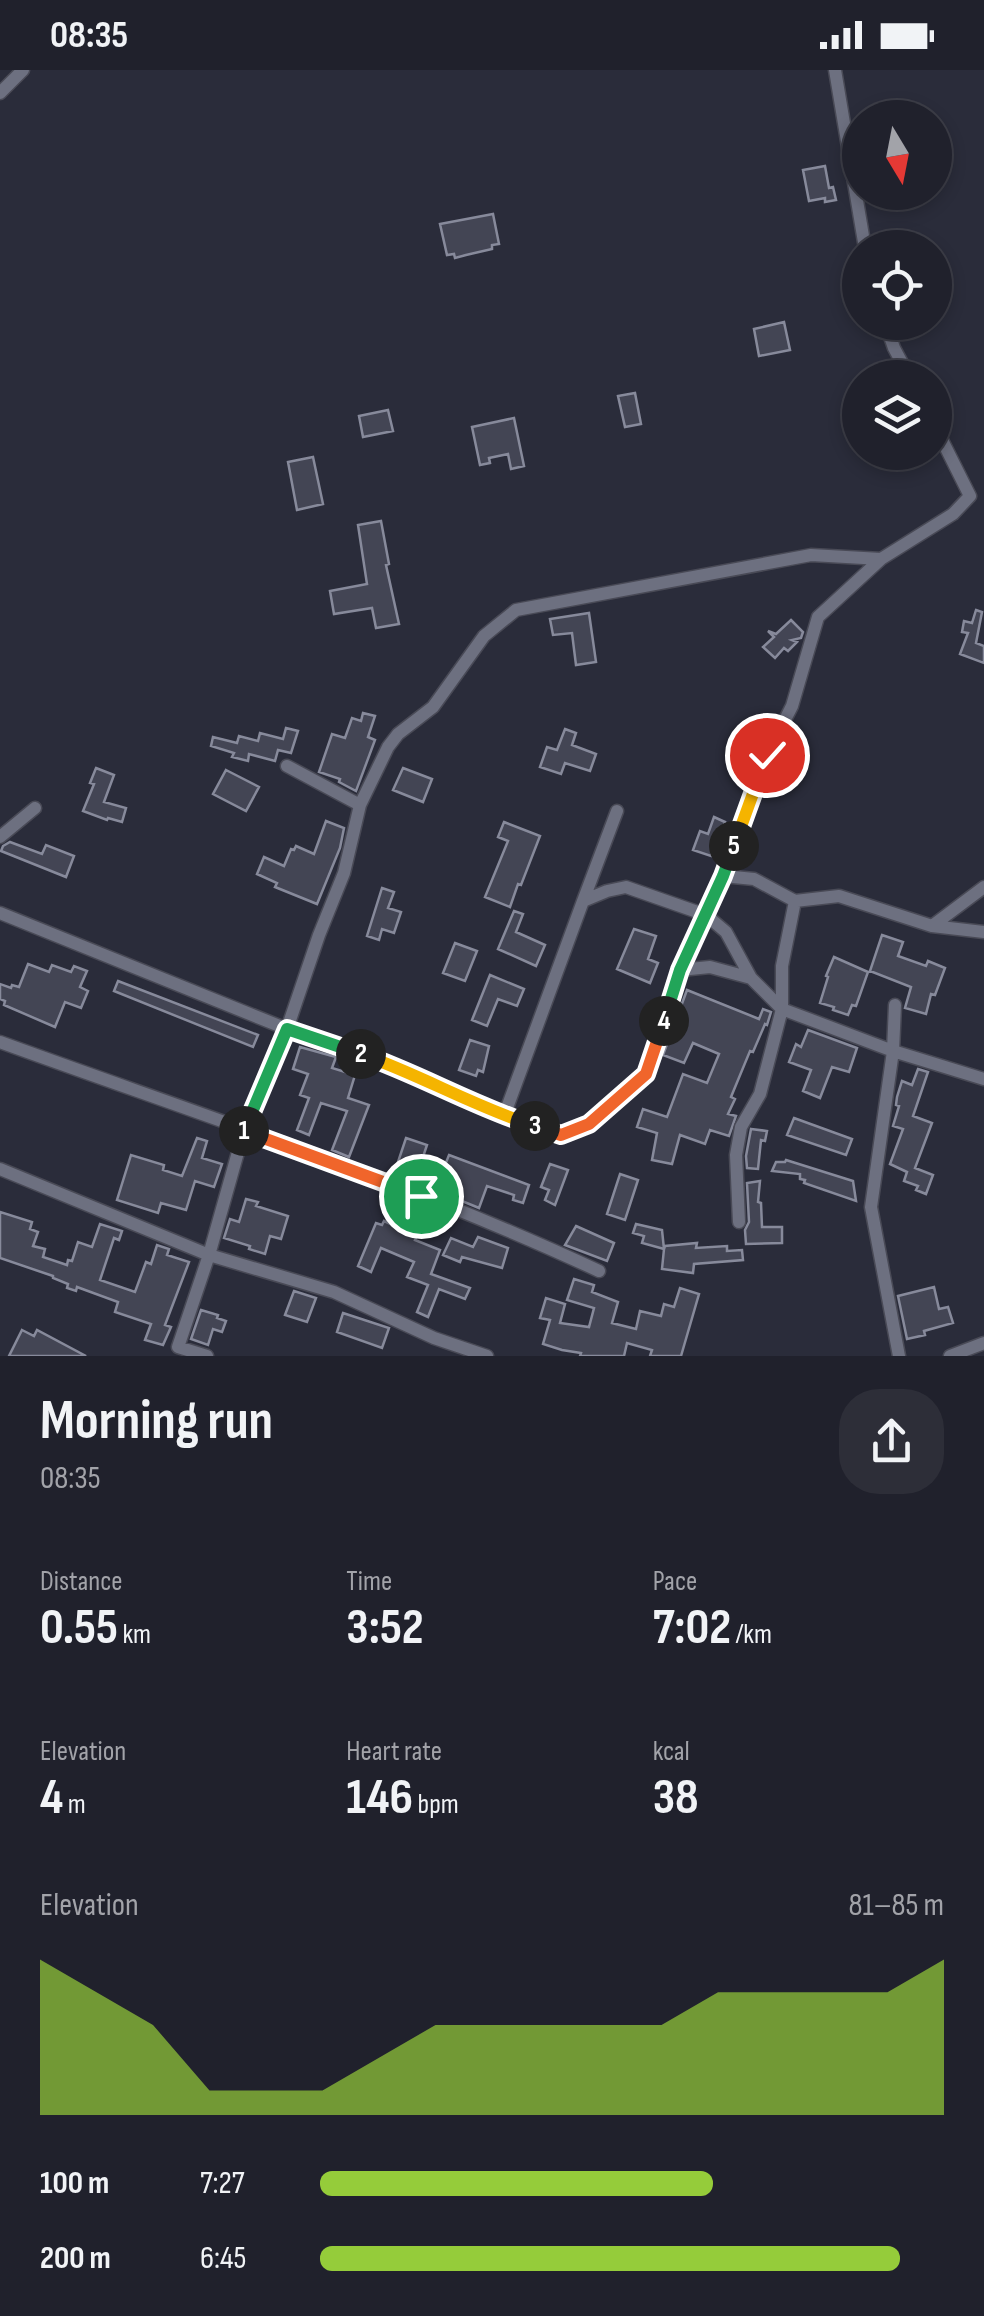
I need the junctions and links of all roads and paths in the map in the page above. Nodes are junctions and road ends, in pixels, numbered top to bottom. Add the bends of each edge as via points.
1 (24, 70) edge
2 (834, 70) edge
3 (0, 93) edge
4 (862, 230) edge
5 (952, 454) edge
6 (977, 494) edge
7 (881, 559) junction
8 (286, 766) dead end
9 (360, 804) junction
10 (36, 808) dead end
11 (616, 811) dead end
12 (0, 837) edge
13 (723, 876) junction
14 (984, 886) edge
15 (583, 901) junction
16 (795, 902) junction
17 (0, 913) edge
18 (706, 915) junction
19 (932, 926) junction
20 (984, 932) edge
21 (680, 970) junction
22 (752, 978) junction
23 (895, 1004) dead end
24 (782, 1009) junction
25 (287, 1029) junction
26 (0, 1042) edge
27 (893, 1050) junction
28 (984, 1079) edge
29 (504, 1116) junction
30 (244, 1131) junction
31 (0, 1170) edge
32 (739, 1222) dead end
33 (209, 1255) junction
34 (600, 1272) dead end
35 (984, 1343) edge
36 (207, 1356) edge
37 (486, 1356) edge
38 (899, 1356) edge
39 (950, 1356) edge

1 - 3 street
2 - 4 street
5 - 6 street
6 - 7 street
7 - 9 street via 811,555 516,610 484,636 433,707 398,734
7 - 13 street via 818,617 792,706
8 - 9 street
9 - 25 street via 344,873
10 - 12 street
11 - 15 street
13 - 16 street via 754,879
13 - 18 street
14 - 19 street
15 - 18 street via 626,887
15 - 29 street
16 - 19 street via 839,896
16 - 24 street via 782,966
17 - 25 street
18 - 21 street
18 - 22 street via 726,932
19 - 20 street
21 - 22 street via 710,967
21 - 29 street via 646,1074 589,1124 561,1135
22 - 24 street
23 - 27 street
24 - 27 street
24 - 32 street via 760,1094 741,1127
25 - 29 street via 394,1066
25 - 30 street
26 - 30 street
27 - 28 street
27 - 38 street via 870,1207
30 - 33 street
30 - 34 street via 517,1233
31 - 33 street
33 - 36 street via 178,1347
33 - 37 street via 334,1292
35 - 39 street

